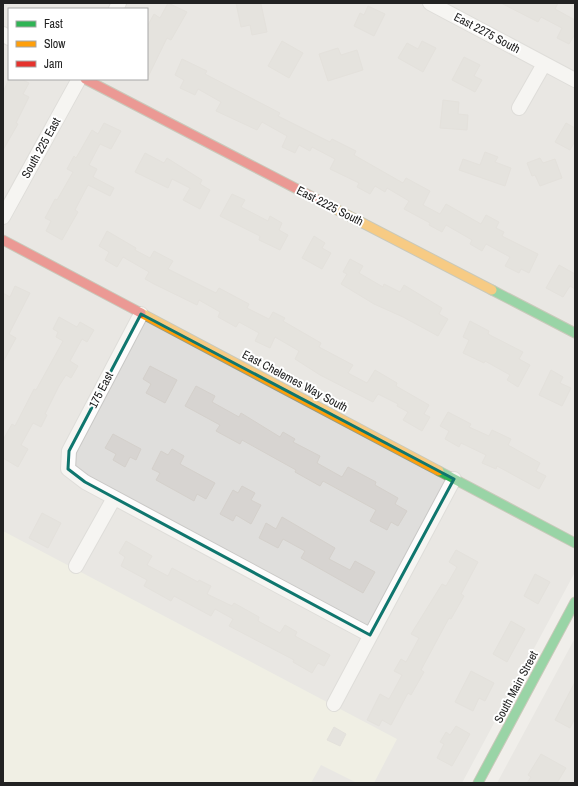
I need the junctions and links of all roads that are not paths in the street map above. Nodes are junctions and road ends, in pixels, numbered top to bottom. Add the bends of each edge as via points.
1 (430, 3) edge
2 (544, 64) junction
3 (78, 80) edge
4 (87, 80) edge
5 (575, 80) edge
6 (519, 108) dead end
7 (3, 217) edge
8 (3, 240) edge
9 (141, 314) junction
10 (575, 333) edge
11 (454, 479) junction
12 (114, 498) junction
13 (575, 543) edge
14 (76, 566) dead end
15 (575, 602) edge
16 (370, 635) junction
17 (334, 704) dead end
18 (478, 783) edge

1 - 2 street, East 2275 South
2 - 5 street, East 2275 South
2 - 6 street
3 - 7 street, South 225 East
4 - 10 street, East 2225 South
8 - 9 street, East Chelemes Way South
9 - 11 street, East Chelemes Way South
9 - 12 street, 175 East via 70,451 68,469
11 - 13 street, East Chelemes Way South
11 - 16 street
12 - 14 street
12 - 16 street
15 - 18 street, South Main Street
16 - 17 street

